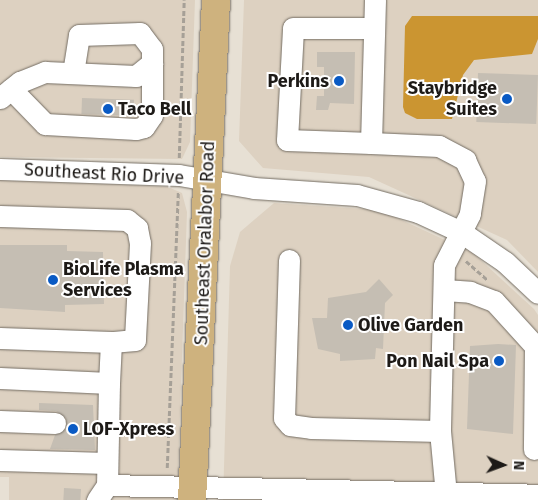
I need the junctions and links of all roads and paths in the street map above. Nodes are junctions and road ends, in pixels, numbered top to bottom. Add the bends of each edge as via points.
1 (184, 0) edge
2 (216, 0) edge
3 (375, 0) edge
4 (374, 28) junction
5 (152, 63) junction
6 (73, 72) junction
7 (6, 94) edge
8 (371, 143) junction
9 (0, 169) edge
10 (179, 175) junction
11 (208, 183) junction
12 (0, 216) edge
13 (461, 232) junction
14 (289, 260) dead end
15 (444, 290) junction
16 (538, 293) edge
17 (0, 338) edge
18 (112, 342) junction
19 (0, 378) edge
20 (109, 383) junction
21 (0, 409) edge
22 (0, 421) edge
23 (50, 422) junction
24 (440, 431) junction
25 (0, 433) edge
26 (534, 449) dead end
27 (0, 460) edge
28 (107, 464) junction
29 (167, 486) junction
30 (102, 492) edge
31 (446, 494) junction
32 (538, 494) edge
33 (196, 496) edge
34 (386, 496) edge

1 - 10 path
2 - 11 main road, Southeast Oralabor Road
3 - 4 street
4 - 8 street
4 - 8 street via 293,28 287,140
5 - 6 street via 136,76
5 - 6 street via 148,38 140,34 87,33 79,35
5 - 7 street via 152,115 144,127 136,129 45,124
6 - 7 street via 45,72
8 - 13 street via 439,146 465,160 475,181 475,199
9 - 10 street, Southeast Rio Drive
10 - 11 street, Southeast Rio Drive
10 - 29 path
11 - 13 street, Southeast Rio Drive via 357,195 418,212
11 - 33 main road, Southeast Oralabor Road
12 - 18 street via 127,220 137,228 135,340
13 - 15 street via 444,264
13 - 16 street, Southeast Rio Drive via 505,262
14 - 24 street via 284,418 290,425
15 - 24 street
15 - 26 street via 470,292 494,301 535,346
17 - 18 street
18 - 20 street
19 - 20 street
20 - 28 street via 100,424
21 - 23 street
22 - 23 street
23 - 25 street
24 - 31 street
27 - 28 street
28 - 30 street
29 - 30 street
29 - 33 street
31 - 32 street
31 - 34 street
33 - 34 street

